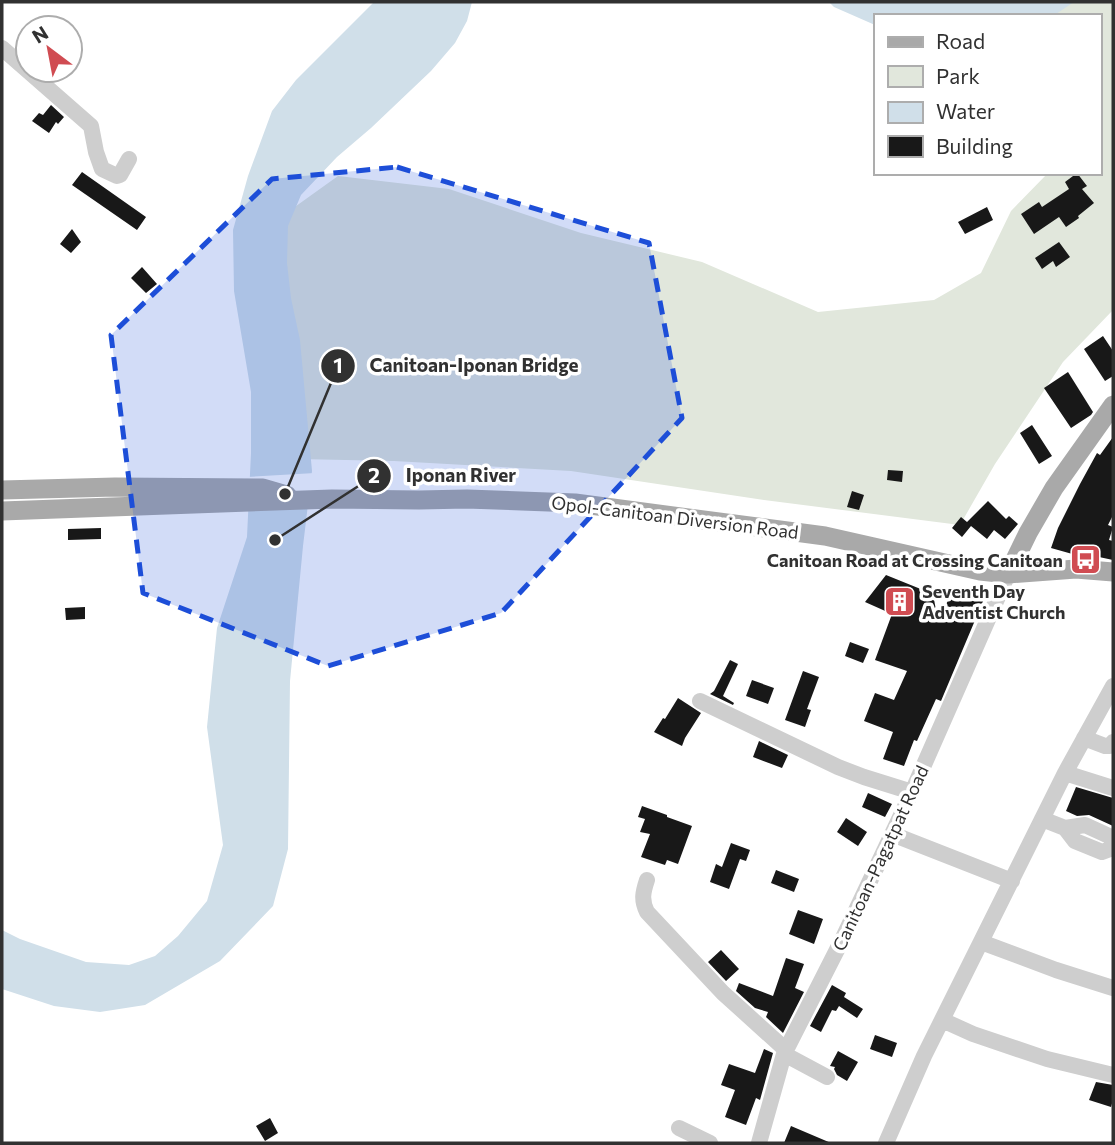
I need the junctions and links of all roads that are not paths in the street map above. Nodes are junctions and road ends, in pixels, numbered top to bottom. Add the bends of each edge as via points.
1 (2, 48) edge
2 (129, 159) dead end
3 (1113, 405) edge
4 (2, 490) edge
5 (237, 495) junction
6 (303, 500) junction
7 (2, 511) edge
8 (1011, 568) junction
9 (1113, 572) edge
10 (1113, 686) edge
11 (700, 701) dead end
12 (1084, 738) junction
13 (1113, 742) edge
14 (1065, 773) junction
15 (1113, 788) edge
16 (912, 792) junction
17 (1042, 818) junction
18 (1065, 828) junction
19 (892, 834) junction
20 (1113, 841) edge
21 (1113, 848) edge
22 (647, 880) dead end
23 (1012, 881) junction
24 (981, 942) junction
25 (1113, 988) edge
26 (942, 1020) junction
27 (785, 1052) junction
28 (1113, 1075) edge
29 (827, 1077) dead end
30 (679, 1128) dead end
31 (710, 1143) edge
32 (759, 1143) edge
33 (886, 1143) edge

1 - 2 street via 91,126 102,169 120,175
3 - 8 main road via 1054,488
4 - 5 main road, Opol-Canitoan Diversion Road via 115,488
5 - 6 main road, Opol-Canitoan Diversion Road
5 - 6 main road, Opol-Canitoan Diversion Road via 263,488
5 - 7 main road, Opol-Canitoan Diversion Road
6 - 8 main road, Opol-Canitoan Diversion Road via 575,503 825,536 980,571
8 - 9 main road, Opol-Canitoan Diversion Road
8 - 16 street, Canitoan-Pagatpat Road
10 - 12 street
11 - 16 street via 838,767
12 - 13 street via 1105,746
12 - 14 street
14 - 15 street
14 - 17 street
16 - 19 street, Canitoan-Pagatpat Road
17 - 18 street
17 - 23 street
18 - 20 street via 1085,825
18 - 21 street via 1075,841 1102,852
19 - 23 street
19 - 27 street, Canitoan-Pagatpat Road
22 - 27 street via 642,894 647,912
23 - 24 street
24 - 25 street
24 - 26 street
26 - 28 street via 1047,1059
26 - 33 street
27 - 29 street
27 - 32 street, Canitoan-Pagatpat Road
30 - 31 street

